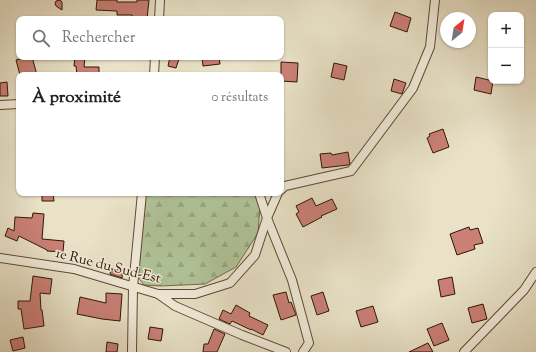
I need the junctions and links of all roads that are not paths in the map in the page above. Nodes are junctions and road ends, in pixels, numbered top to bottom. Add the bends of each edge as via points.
1 (160, 0) edge
2 (435, 0) edge
3 (159, 16) edge
4 (155, 60) edge
5 (154, 72) edge
6 (16, 104) edge
7 (0, 105) edge
8 (284, 187) edge
9 (142, 196) edge
10 (260, 196) edge
11 (277, 196) edge
12 (267, 218) junction
13 (0, 258) edge
14 (536, 272) edge
15 (133, 287) junction
16 (158, 294) junction
17 (132, 352) edge
18 (286, 352) edge
19 (303, 352) edge
20 (464, 352) edge

1 - 3 street
2 - 8 street via 430,47 413,88 351,170
4 - 5 street
6 - 7 street
9 - 15 street
10 - 12 street
11 - 12 street, 1e Rue du Sud-Est
12 - 16 street, 1e Rue du Sud-Est via 254,255 230,283 194,294
12 - 19 street via 296,294 309,343
13 - 15 street, 1e Rue du Sud-Est via 74,269
14 - 20 street via 524,290
15 - 16 street, 1e Rue du Sud-Est
15 - 17 street
16 - 18 street via 175,306

